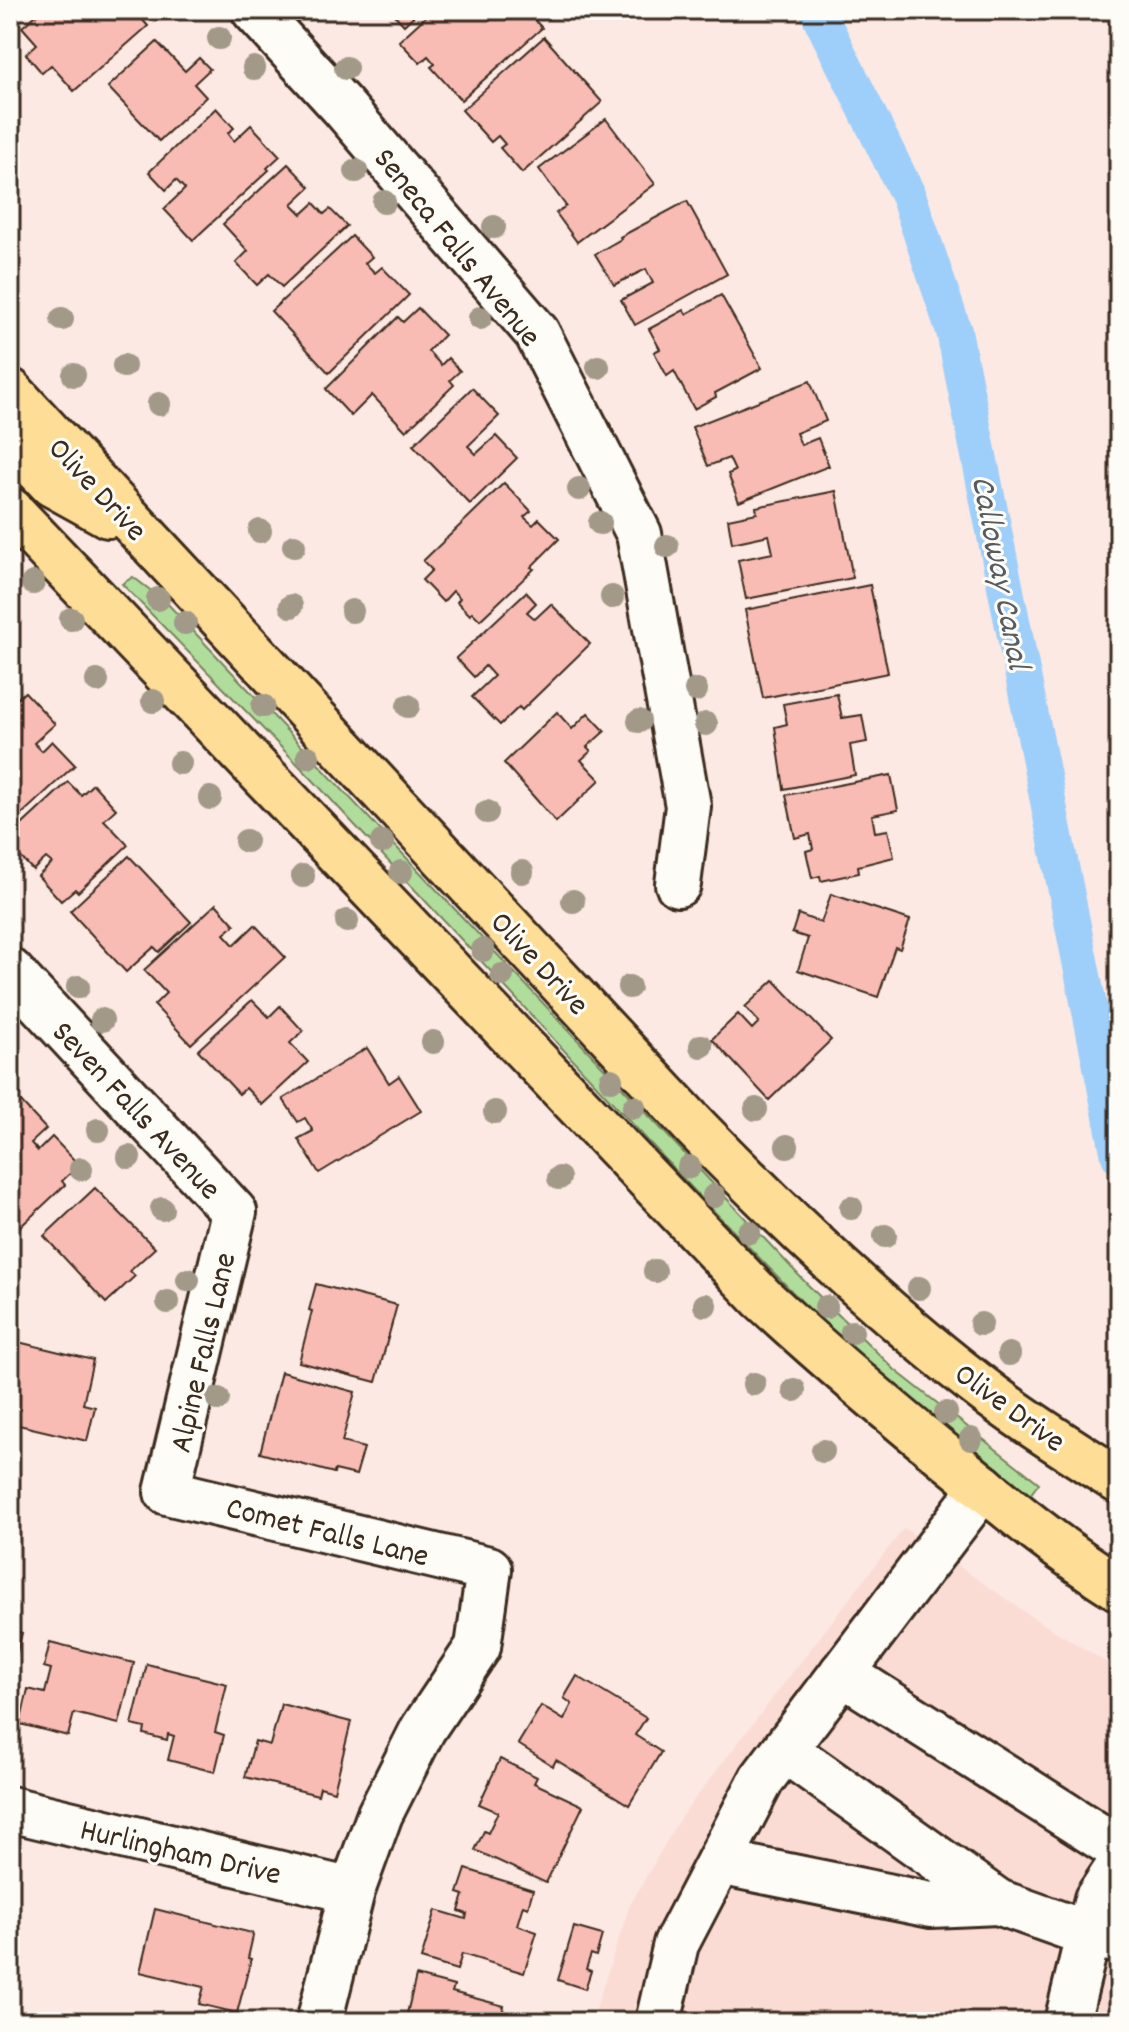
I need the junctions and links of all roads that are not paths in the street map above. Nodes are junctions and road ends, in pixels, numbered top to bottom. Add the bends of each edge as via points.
1 (254, 10) edge
2 (10, 391) edge
3 (10, 440) edge
4 (10, 510) edge
5 (142, 534) junction
6 (678, 884) dead end
7 (10, 971) edge
8 (234, 1212) joint
9 (1119, 1481) edge
10 (983, 1487) junction
11 (167, 1492) joint
12 (1119, 1588) edge
13 (842, 1673) junction
14 (785, 1750) junction
15 (10, 1809) edge
16 (1119, 1849) edge
17 (719, 1862) junction
18 (1119, 1866) edge
19 (352, 1891) junction
20 (998, 1902) junction
21 (1104, 1938) edge
22 (319, 2022) edge
23 (658, 2022) edge
24 (1067, 2022) edge

1 - 6 street, Seneca Falls Avenue via 537,333 639,534 688,806
2 - 5 main road, Olive Drive
3 - 5 main road via 52,484
4 - 10 main road via 762,1298 852,1381
5 - 9 main road, Olive Drive via 782,1217 873,1300 994,1398
7 - 8 street, Seven Falls Avenue
8 - 11 street, Alpine Falls Lane
10 - 12 main road via 1071,1558
10 - 13 street
11 - 19 street, Comet Falls Lane via 489,1569 478,1647 417,1741 380,1814
13 - 14 street
13 - 16 street
14 - 17 street via 762,1779
14 - 20 street
15 - 19 street, Hurlingham Drive
17 - 20 street via 931,1905
17 - 23 street via 676,1944
18 - 21 street via 1097,1899
19 - 22 street
20 - 21 street
21 - 24 street

